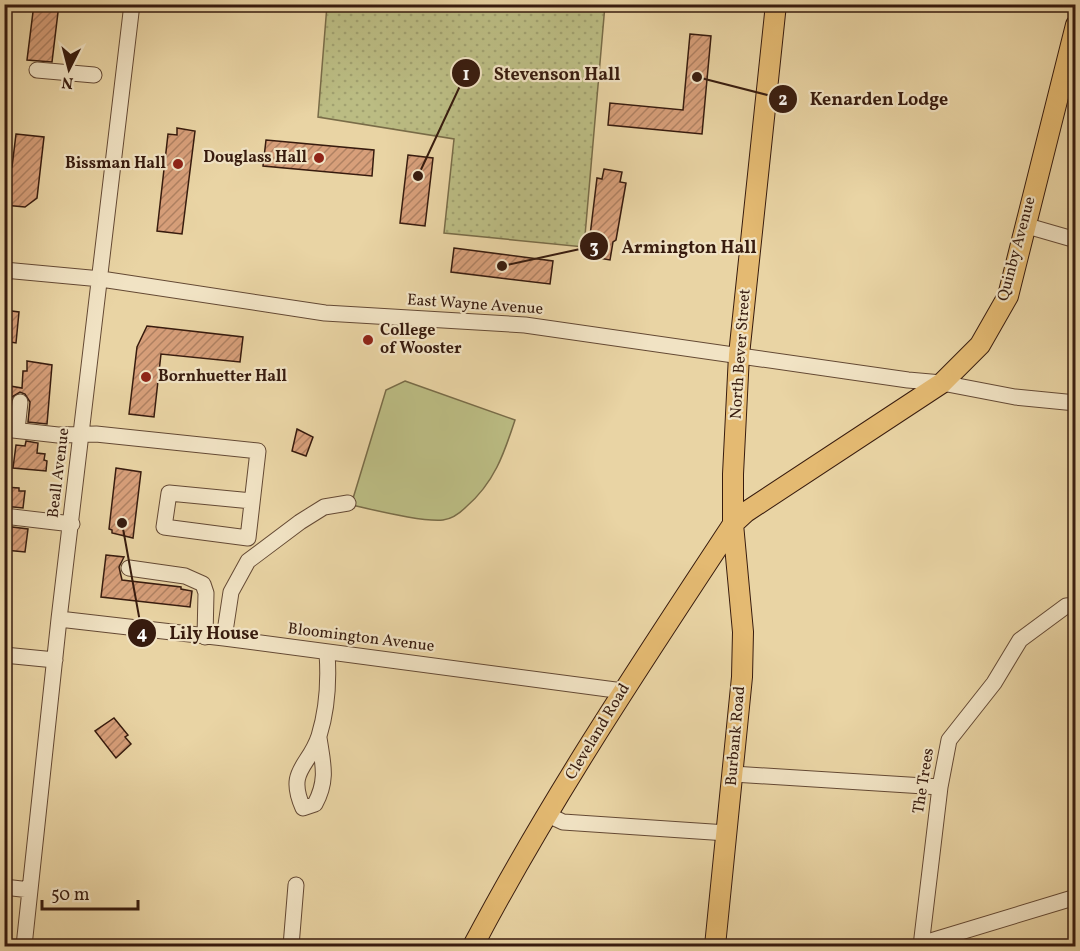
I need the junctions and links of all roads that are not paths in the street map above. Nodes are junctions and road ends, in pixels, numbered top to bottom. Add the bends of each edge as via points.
1 (132, 4) edge
2 (776, 4) edge
3 (1076, 26) edge
4 (37, 70) dead end
5 (94, 75) dead end
6 (1024, 225) junction
7 (1076, 240) edge
8 (4, 270) edge
9 (100, 279) junction
10 (739, 355) junction
11 (942, 383) junction
12 (20, 402) dead end
13 (1076, 403) edge
14 (11, 430) edge
15 (81, 435) junction
16 (252, 501) junction
17 (348, 503) dead end
18 (4, 516) edge
19 (72, 524) junction
20 (733, 524) junction
21 (129, 568) dead end
22 (1076, 605) edge
23 (59, 619) junction
24 (205, 637) junction
25 (224, 638) junction
26 (327, 653) junction
27 (4, 655) edge
28 (55, 660) junction
29 (623, 691) junction
30 (319, 738) junction
31 (733, 774) junction
32 (940, 787) junction
33 (548, 815) junction
34 (727, 833) junction
35 (296, 885) dead end
36 (4, 887) edge
37 (30, 890) junction
38 (1076, 897) edge
39 (921, 945) edge
40 (24, 946) edge
41 (291, 946) edge
42 (473, 946) edge
43 (715, 946) edge

1 - 9 street, Beall Avenue
2 - 10 main road, North Bever Street
3 - 6 main road, Quinby Avenue
4 - 5 street
6 - 7 street
6 - 11 main road, Quinby Avenue via 1008,296 981,345
8 - 9 street, East Wayne Avenue
9 - 10 street, East Wayne Avenue via 325,313 525,325
9 - 15 street, Beall Avenue
10 - 11 street, East Wayne Avenue
10 - 20 main road, North Bever Street
11 - 13 street, East Wayne Avenue via 1015,397
11 - 20 main road, Quinby Avenue
12 - 14 street
14 - 15 street
15 - 16 street via 258,451
15 - 19 street, Beall Avenue
16 - 16 street via 248,538 164,527 169,493
17 - 25 street via 324,507 248,561 231,592
18 - 19 street
19 - 23 street, Beall Avenue
20 - 29 main road, Cleveland Road
20 - 31 main road, Burbank Road via 742,632
21 - 24 street via 185,576 203,584
22 - 32 street, The Trees via 1066,606 1020,640 994,683 949,740
23 - 24 street, Bloomington Avenue
23 - 28 street, Beall Avenue
24 - 25 street, Bloomington Avenue
25 - 26 street, Bloomington Avenue
26 - 29 street, Bloomington Avenue
26 - 30 street via 325,710
27 - 28 street
28 - 37 street, Beall Avenue
29 - 33 main road, Cleveland Road
30 - 30 street via 325,774 322,792 315,804 303,808 297,781
31 - 32 street
31 - 34 main road, Burbank Road
32 - 39 street, The Trees
33 - 34 street via 563,822
33 - 42 main road, Cleveland Road
34 - 43 main road, Burbank Road
35 - 41 street
36 - 37 street
37 - 40 street, Beall Avenue
38 - 39 street, The Trees

